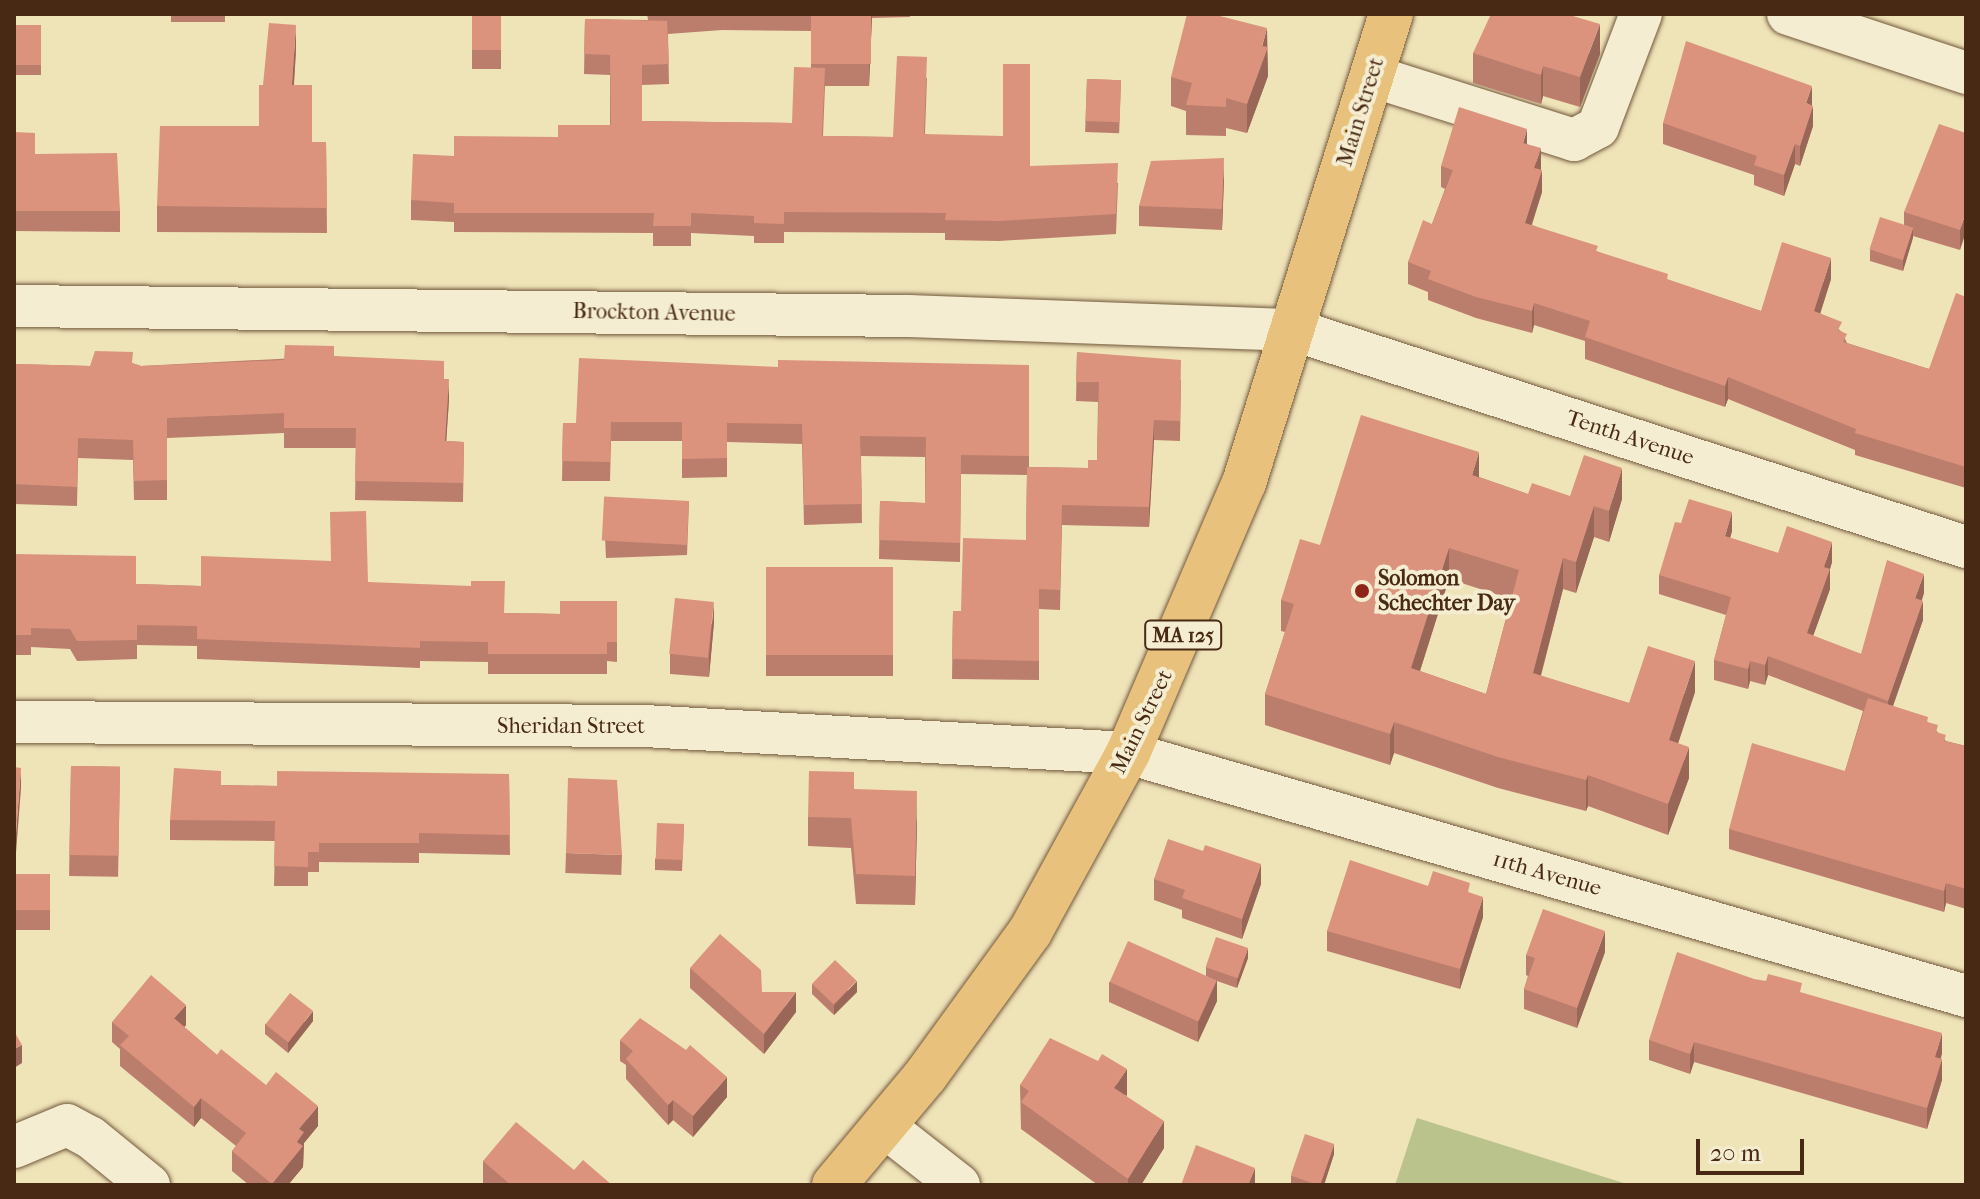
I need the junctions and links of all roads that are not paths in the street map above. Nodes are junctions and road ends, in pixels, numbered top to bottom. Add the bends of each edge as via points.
1 (1391, 14) edge
2 (1641, 14) edge
3 (1813, 18) edge
4 (1966, 73) edge
5 (1372, 76) junction
6 (14, 306) edge
7 (1294, 330) junction
8 (1966, 547) edge
9 (14, 722) edge
10 (1128, 753) junction
11 (1966, 996) edge
12 (885, 1127) junction
13 (14, 1147) edge
14 (149, 1185) edge
15 (834, 1185) edge
16 (959, 1185) edge

1 - 5 main road, Main Street / MA 125
2 - 5 street via 1598,127 1574,140
3 - 4 street
5 - 7 main road, Main Street / MA 125
6 - 7 street, Brockton Avenue via 909,316
7 - 8 street, Tenth Avenue
7 - 10 main road, Main Street / MA 125 via 1216,554
9 - 10 street, Sheridan Street via 644,726
10 - 11 street, 11th Avenue
10 - 12 main road, Main Street / MA 125 via 1030,932
12 - 15 main road, Main Street / MA 125
12 - 16 street
13 - 14 street via 67,1125

